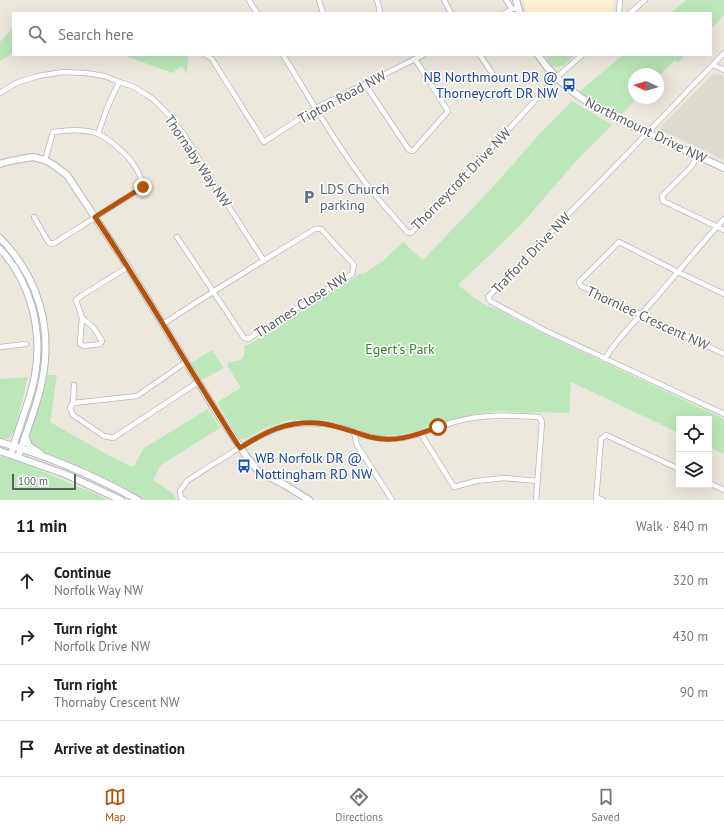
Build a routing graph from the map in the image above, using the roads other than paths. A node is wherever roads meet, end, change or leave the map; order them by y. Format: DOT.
graph roads {
  1 [pos="249,0"];
  2 [pos="319,0"];
  3 [pos="377,0"];
  4 [pos="444,0"];
  5 [pos="506,0"];
  6 [pos="516,0"];
  7 [pos="620,0"];
  8 [pos="645,0"];
  9 [pos="516,10"];
  10 [pos="256,12"];
  11 [pos="323,12"];
  12 [pos="379,12"];
  13 [pos="450,12"];
  14 [pos="619,12"];
  15 [pos="631,12"];
  16 [pos="724,53"];
  17 [pos="208,56"];
  18 [pos="284,56"];
  19 [pos="421,56"];
  20 [pos="481,56"];
  21 [pos="539,56"];
  22 [pos="581,56"];
  23 [pos="415,59"];
  24 [pos="713,65"];
  25 [pos="724,70"];
  26 [pos="492,73"];
  27 [pos="556,78"];
  28 [pos="119,82"];
  29 [pos="365,84"];
  30 [pos="0,93"];
  31 [pos="316,108"];
  32 [pos="647,133"];
  33 [pos="98,134"];
  34 [pos="697,156"];
  35 [pos="45,160"];
  36 [pos="0,164"];
  37 [pos="724,168"];
  38 [pos="34,217"];
  39 [pos="95,217"];
  40 [pos="724,219"];
  41 [pos="717,227"];
  42 [pos="724,230"];
  43 [pos="0,238"];
  44 [pos="177,238"];
  45 [pos="0,249"];
  46 [pos="264,261"];
  47 [pos="128,267"];
  48 [pos="678,272"];
  49 [pos="213,292"];
  50 [pos="724,294"];
  51 [pos="642,314"];
  52 [pos="82,318"];
  53 [pos="163,324"];
  54 [pos="26,344"];
  55 [pos="0,347"];
  56 [pos="724,354"];
  57 [pos="605,359"];
  58 [pos="186,362"];
  59 [pos="198,382"];
  60 [pos="74,385"];
  61 [pos="73,403"];
  62 [pos="724,414"];
  63 [pos="21,423"];
  64 [pos="354,432"];
  65 [pos="420,434"];
  66 [pos="25,436"];
  67 [pos="1,442"];
  68 [pos="14,446"];
  69 [pos="240,448"];
  70 [pos="21,449"];
  71 [pos="0,452"];
  72 [pos="11,455"];
  73 [pos="18,457"];
  74 [pos="61,464"];
  75 [pos="676,468"];
  76 [pos="537,481"];
  77 [pos="712,484"];
  78 [pos="724,490"];
  79 [pos="596,498"];
  80 [pos="121,500"];
  81 [pos="138,500"];
  82 [pos="185,500"];
  83 [pos="308,500"];
  84 [pos="392,500"];
  85 [pos="536,500"];
  86 [pos="603,500"];
  1 -- 10 [label="street"];
  2 -- 11 [label="street"];
  3 -- 12 [label="street"];
  4 -- 13 [label="street"];
  5 -- 9 [label="street"];
  6 -- 9 [label="main road"];
  7 -- 14 [label="street"];
  8 -- 15 [label="street"];
  16 -- 24 [label="street, Trafford Drive NW"];
  17 -- 31 [label="street, Tipton Road NW"];
  18 -- 31 [label="street, Thorneycroft Drive NW"];
  19 -- 23 [label="street, Tipton Road NW"];
  20 -- 26 [label="street"];
  21 -- 27 [label="main road, Northmount Drive NW"];
  22 -- 27 [label="street, Thorneycroft Drive NW"];
  23 -- 29 [label="street, Tipton Road NW"];
  23 -- 29 [label="street"];
  24 -- 25 [label="street"];
  24 -- 32 [label="street, Trafford Drive NW"];
  27 -- 31 [label="street, Thorneycroft Drive NW"];
  27 -- 32 [label="main road, Northmount Drive NW"];
  28 -- 30 [label="street, Thornaby Way NW"];
  28 -- 33 [label="street"];
  28 -- 46 [label="street, Thornaby Way NW"];
  29 -- 31 [label="street, Tipton Road NW"];
  32 -- 34 [label="main road, Northmount Drive NW"];
  32 -- 57 [label="street, Trafford Drive NW"];
  33 -- 35 [label="street"];
  33 -- 39 [label="street"];
  34 -- 37 [label="main road, Northmount Drive NW"];
  34 -- 41 [label="street"];
  35 -- 36 [label="main road"];
  35 -- 39 [label="main road"];
  38 -- 39 [label="street"];
  39 -- 47 [label="main road"];
  40 -- 41 [label="street"];
  41 -- 42 [label="street"];
  41 -- 48 [label="street"];
  43 -- 66 [label="main road"];
  44 -- 49 [label="street"];
  45 -- 63 [label="main road"];
  46 -- 49 [label="street, Thames Close NW"];
  46 -- 49 [label="street, Thames Close NW"];
  47 -- 52 [label="street"];
  47 -- 53 [label="main road"];
  48 -- 50 [label="street, Thornlee Crescent NW"];
  48 -- 51 [label="street"];
  48 -- 51 [label="street, Thornlee Crescent NW"];
  49 -- 53 [label="street, Thames Close NW"];
  51 -- 56 [label="street, Thornlee Crescent NW"];
  51 -- 57 [label="street"];
  52 -- 52 [label="street"];
  53 -- 58 [label="main road"];
  54 -- 55 [label="street"];
  57 -- 62 [label="street, Trafford Drive NW"];
  58 -- 59 [label="main road"];
  58 -- 61 [label="street"];
  59 -- 61 [label="street"];
  59 -- 69 [label="main road"];
  60 -- 61 [label="street"];
  63 -- 67 [label="main road"];
  63 -- 68 [label="main road"];
  64 -- 65 [label="street"];
  64 -- 69 [label="street"];
  64 -- 84 [label="street"];
  65 -- 76 [label="street"];
  65 -- 76 [label="street"];
  66 -- 70 [label="main road"];
  66 -- 74 [label="main road"];
  67 -- 68 [label="main road"];
  68 -- 70 [label="main road"];
  68 -- 72 [label="main road"];
  69 -- 82 [label="street"];
  69 -- 83 [label="main road"];
  70 -- 73 [label="main road"];
  70 -- 74 [label="main road"];
  71 -- 72 [label="main road"];
  72 -- 73 [label="main road"];
  73 -- 80 [label="main road"];
  74 -- 81 [label="main road"];
  75 -- 79 [label="street"];
  76 -- 85 [label="street"];
  77 -- 78 [label="street"];
  79 -- 86 [label="street"];
}
